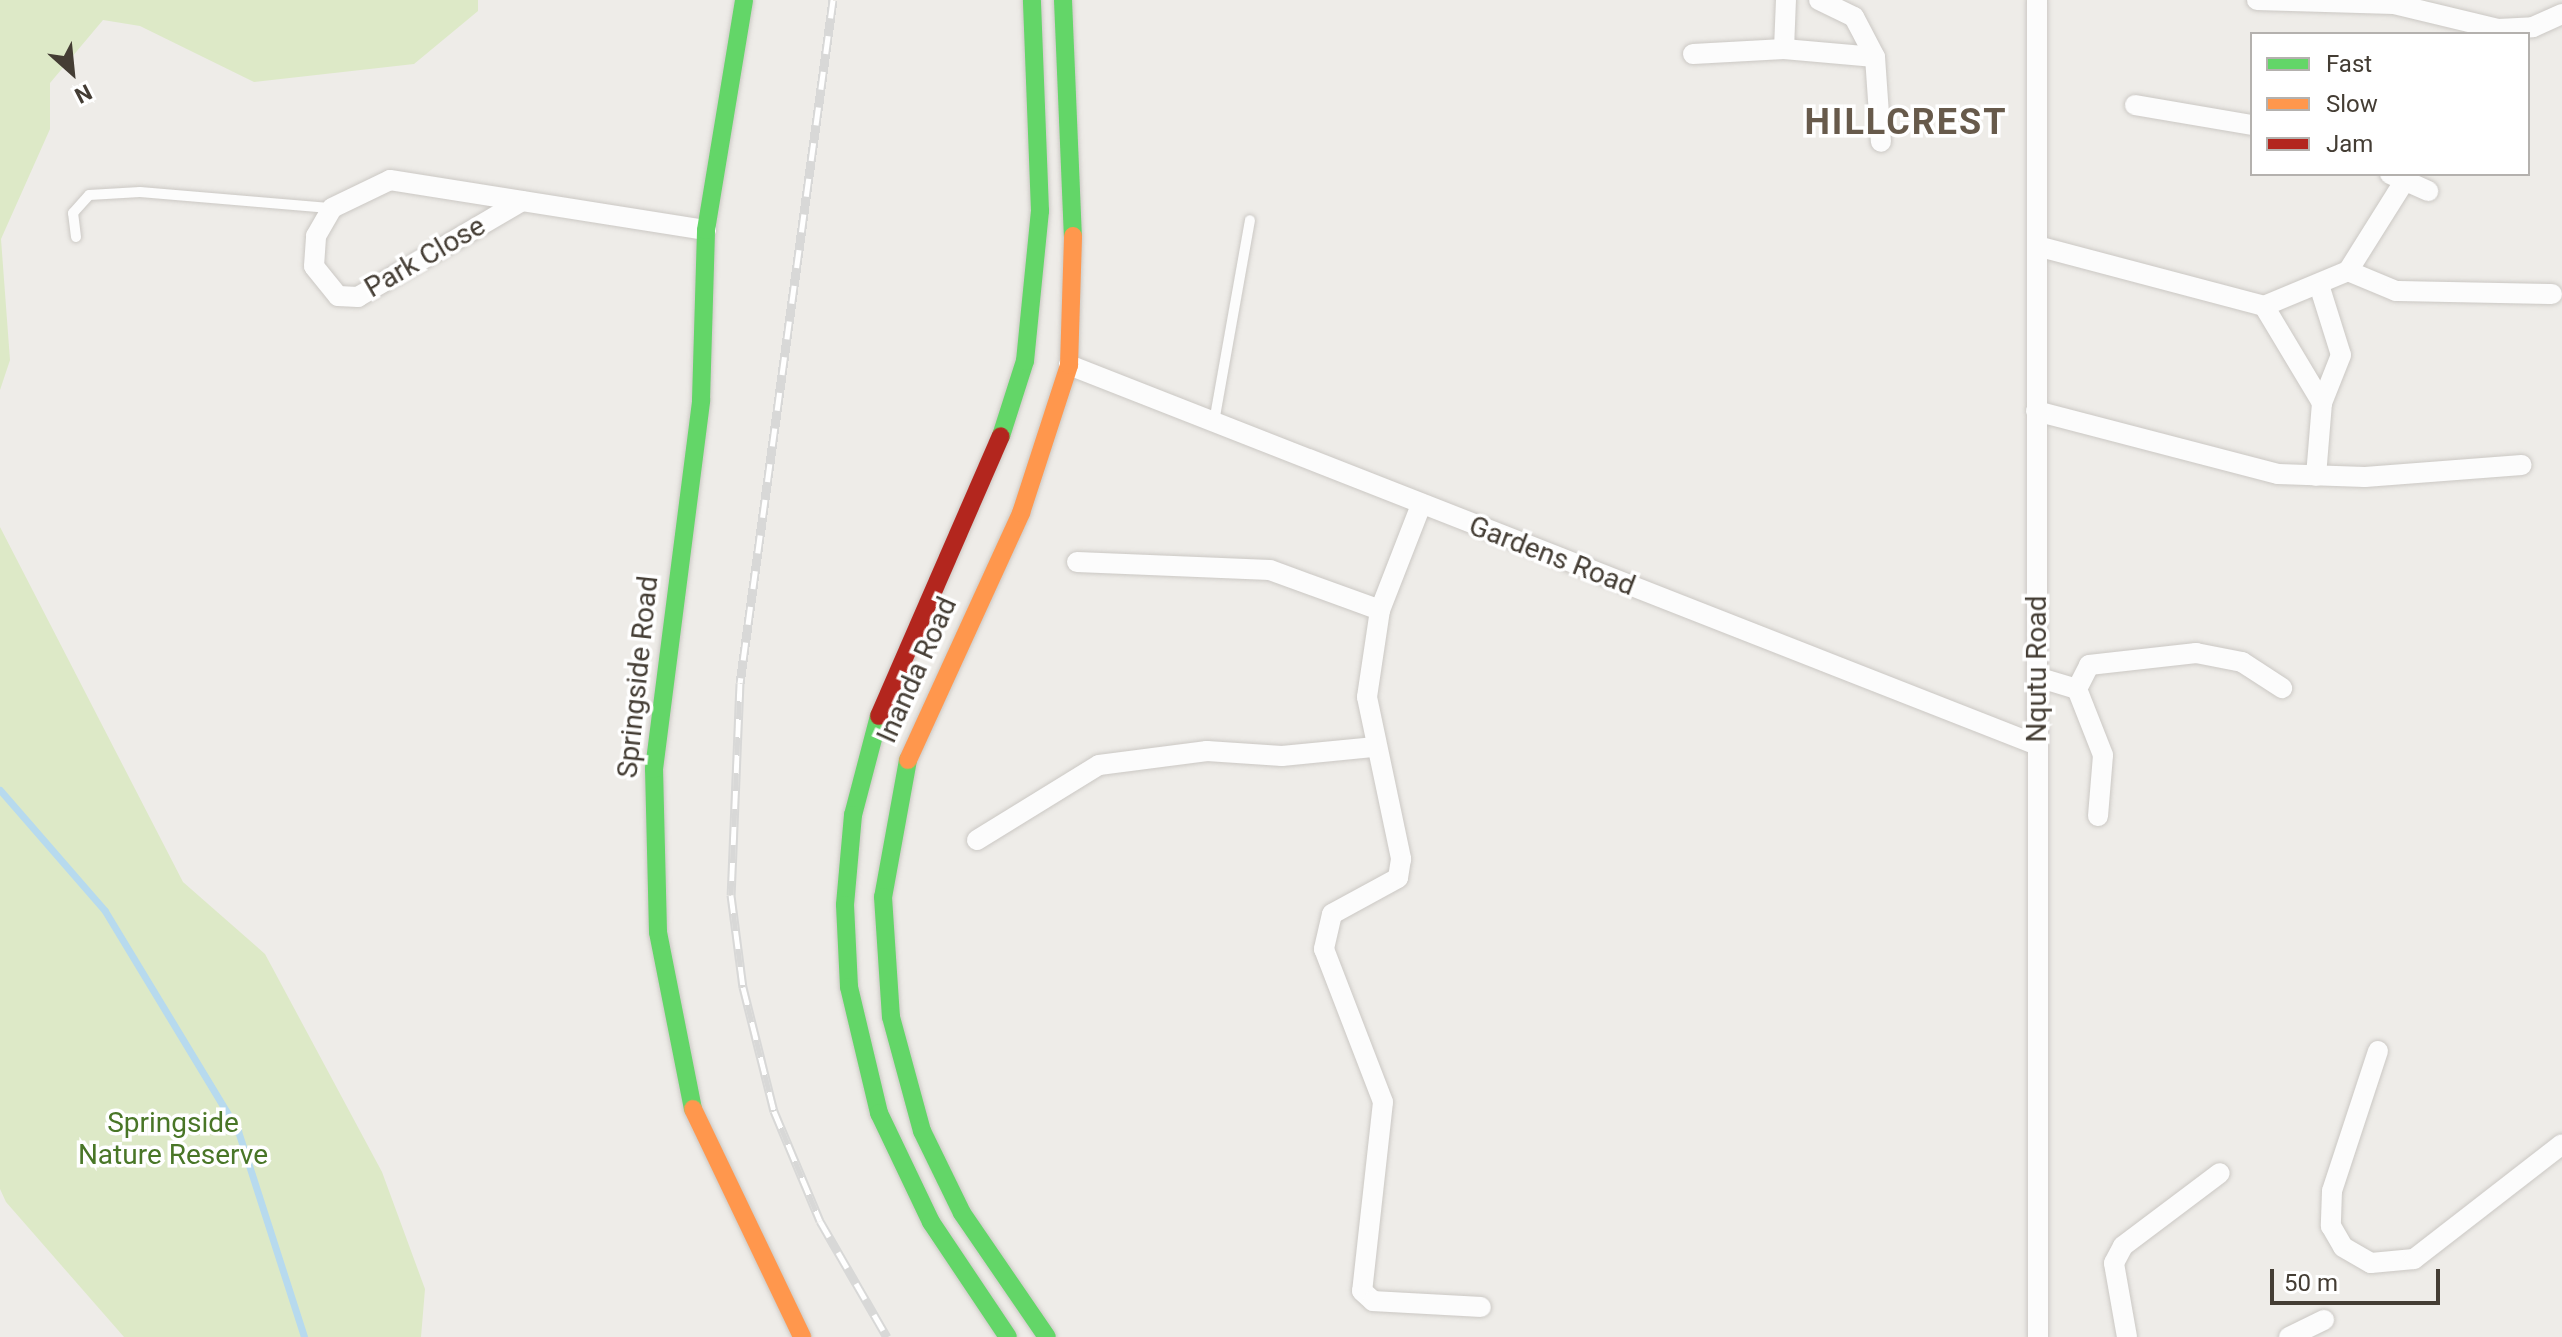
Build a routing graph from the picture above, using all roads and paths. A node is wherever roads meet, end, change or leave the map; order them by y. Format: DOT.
graph roads {
  1 [pos="744,0"];
  2 [pos="1032,0"];
  3 [pos="1063,0"];
  4 [pos="1786,0"];
  5 [pos="1819,0"];
  6 [pos="2037,0"];
  7 [pos="2257,0"];
  8 [pos="2562,14"];
  9 [pos="1784,49"];
  10 [pos="1693,54"];
  11 [pos="1875,57"];
  12 [pos="2135,105"];
  13 [pos="2250,125"];
  14 [pos="1881,142"];
  15 [pos="2396,179"];
  16 [pos="2428,191"];
  17 [pos="522,201"];
  18 [pos="332,208"];
  19 [pos="1250,220"];
  20 [pos="706,230"];
  21 [pos="76,237"];
  22 [pos="2037,246"];
  23 [pos="2348,271"];
  24 [pos="2320,288"];
  25 [pos="2552,294"];
  26 [pos="2264,306"];
  27 [pos="1069,365"];
  28 [pos="2322,403"];
  29 [pos="2036,411"];
  30 [pos="1214,422"];
  31 [pos="2522,465"];
  32 [pos="2316,476"];
  33 [pos="1421,505"];
  34 [pos="1077,562"];
  35 [pos="1380,610"];
  36 [pos="2037,677"];
  37 [pos="2070,687"];
  38 [pos="2282,688"];
  39 [pos="2037,745"];
  40 [pos="1373,747"];
  41 [pos="2098,816"];
  42 [pos="977,840"];
  43 [pos="2378,1051"];
  44 [pos="2562,1144"];
  45 [pos="2220,1173"];
  46 [pos="1481,1307"];
  47 [pos="2324,1320"];
  48 [pos="802,1337"];
  49 [pos="1008,1337"];
  50 [pos="1047,1337"];
  51 [pos="2038,1337"];
  52 [pos="2127,1337"];
  53 [pos="2289,1337"];
  1 -- 20 [label="main road, Springside Road"];
  2 -- 49 [label="main road, Inanda Road"];
  3 -- 27 [label="main road, Inanda Road"];
  4 -- 9 [label="street"];
  5 -- 11 [label="street"];
  6 -- 22 [label="street, Nqutu Road"];
  7 -- 8 [label="street"];
  9 -- 10 [label="street"];
  9 -- 11 [label="street"];
  11 -- 14 [label="street"];
  12 -- 13 [label="street"];
  15 -- 16 [label="street"];
  15 -- 23 [label="street"];
  17 -- 18 [label="street, Park Close"];
  17 -- 18 [label="street, Park Close"];
  17 -- 20 [label="street, Park Close"];
  18 -- 21 [label="lane"];
  19 -- 30 [label="lane"];
  20 -- 48 [label="main road, Springside Road"];
  22 -- 26 [label="street"];
  22 -- 29 [label="street, Nqutu Road"];
  23 -- 24 [label="street"];
  23 -- 25 [label="street"];
  24 -- 26 [label="street"];
  24 -- 28 [label="street"];
  26 -- 28 [label="street"];
  27 -- 30 [label="street, Gardens Road"];
  27 -- 50 [label="main road, Inanda Road"];
  28 -- 32 [label="street"];
  29 -- 32 [label="street"];
  29 -- 36 [label="street, Nqutu Road"];
  30 -- 33 [label="street, Gardens Road"];
  31 -- 32 [label="street"];
  33 -- 35 [label="street"];
  33 -- 39 [label="street, Gardens Road"];
  34 -- 35 [label="street"];
  35 -- 40 [label="street"];
  36 -- 37 [label="street"];
  36 -- 39 [label="street, Nqutu Road"];
  37 -- 38 [label="street"];
  37 -- 41 [label="street"];
  39 -- 51 [label="street, Nqutu Road"];
  40 -- 42 [label="street"];
  40 -- 46 [label="street"];
  43 -- 44 [label="street"];
  45 -- 52 [label="street"];
  47 -- 53 [label="street"];
}
